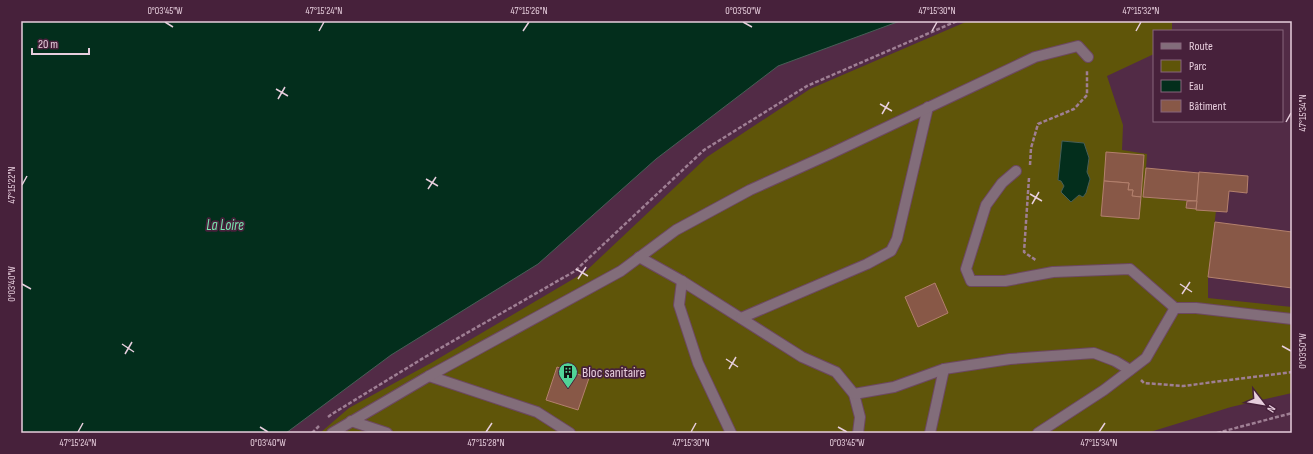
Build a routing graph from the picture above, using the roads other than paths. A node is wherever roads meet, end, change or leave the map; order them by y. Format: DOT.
graph roads {
  1 [pos="1088,57"];
  2 [pos="928,107"];
  3 [pos="1016,171"];
  4 [pos="638,258"];
  5 [pos="682,281"];
  6 [pos="1175,308"];
  7 [pos="740,318"];
  8 [pos="1292,319"];
  9 [pos="944,369"];
  10 [pos="1130,370"];
  11 [pos="429,376"];
  12 [pos="854,394"];
  13 [pos="351,421"];
  14 [pos="332,433"];
  15 [pos="387,433"];
  16 [pos="570,433"];
  17 [pos="731,433"];
  18 [pos="858,433"];
  19 [pos="930,433"];
  20 [pos="1038,433"];
  1 -- 2 [label="lane"];
  2 -- 4 [label="lane"];
  2 -- 7 [label="lane"];
  3 -- 6 [label="lane"];
  4 -- 5 [label="lane"];
  4 -- 11 [label="lane"];
  5 -- 7 [label="lane"];
  5 -- 17 [label="lane"];
  6 -- 8 [label="lane"];
  6 -- 10 [label="lane"];
  7 -- 12 [label="lane"];
  9 -- 10 [label="lane"];
  9 -- 12 [label="lane"];
  9 -- 19 [label="lane"];
  10 -- 20 [label="lane"];
  11 -- 13 [label="lane"];
  11 -- 16 [label="lane"];
  12 -- 18 [label="lane"];
  13 -- 14 [label="lane"];
  13 -- 15 [label="lane"];
}
